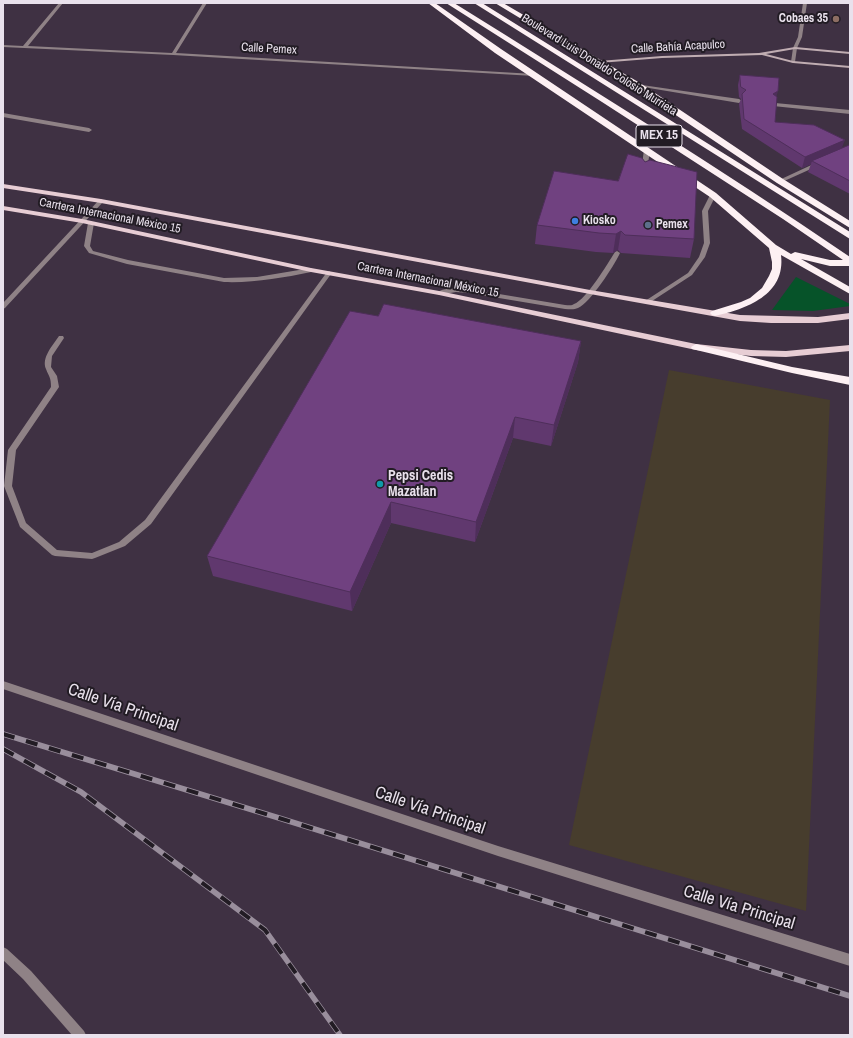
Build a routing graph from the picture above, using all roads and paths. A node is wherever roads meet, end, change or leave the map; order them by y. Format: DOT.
graph roads {
  1 [pos="62,3"];
  2 [pos="205,3"];
  3 [pos="431,3"];
  4 [pos="449,3"];
  5 [pos="477,3"];
  6 [pos="498,3"];
  7 [pos="805,3"];
  8 [pos="3,46"];
  9 [pos="24,47"];
  10 [pos="795,48"];
  11 [pos="850,53"];
  12 [pos="173,54"];
  13 [pos="759,54"];
  14 [pos="599,62"];
  15 [pos="793,62"];
  16 [pos="850,67"];
  17 [pos="534,75"];
  18 [pos="637,85"];
  19 [pos="739,102"];
  20 [pos="775,105"];
  21 [pos="850,112"];
  22 [pos="3,115"];
  23 [pos="89,130"];
  24 [pos="647,150"];
  25 [pos="829,159"];
  26 [pos="643,177"];
  27 [pos="780,181"];
  28 [pos="3,186"];
  29 [pos="713,195"];
  30 [pos="101,201"];
  31 [pos="3,208"];
  32 [pos="82,221"];
  33 [pos="91,223"];
  34 [pos="850,224"];
  35 [pos="850,236"];
  36 [pos="773,247"];
  37 [pos="617,253"];
  38 [pos="850,262"];
  39 [pos="311,270"];
  40 [pos="329,273"];
  41 [pos="850,291"];
  42 [pos="590,292"];
  43 [pos="439,293"];
  44 [pos="647,302"];
  45 [pos="3,306"];
  46 [pos="715,313"];
  47 [pos="850,316"];
  48 [pos="61,338"];
  49 [pos="696,347"];
  50 [pos="850,348"];
  51 [pos="850,381"];
  52 [pos="3,685"];
  53 [pos="3,953"];
  54 [pos="850,960"];
  55 [pos="80,1035"];
  1 -- 9 [label="street"];
  2 -- 12 [label="street"];
  3 -- 17 [label="highway, MEX 15"];
  4 -- 38 [label="highway, Boulevard Luis Donaldo Colosio Murrieta / MEX 15"];
  5 -- 35 [label="highway, Boulevard Luis Donaldo Colosio Murrieta / MEX 15"];
  6 -- 14 [label="highway"];
  7 -- 10 [label="street"];
  8 -- 9 [label="street, Calle Pemex"];
  9 -- 12 [label="street, Calle Pemex"];
  10 -- 11 [label="street, Calle Bahía Acapulco"];
  10 -- 13 [label="street, Calle Bahía Acapulco"];
  10 -- 15 [label="street"];
  12 -- 17 [label="street, Calle Pemex"];
  13 -- 14 [label="street, Calle Bahía Acapulco"];
  13 -- 15 [label="street, Calle Bahía Acapulco"];
  14 -- 18 [label="highway"];
  15 -- 16 [label="street, Calle Bahía Acapulco"];
  17 -- 24 [label="highway, MEX 15"];
  18 -- 19 [label="street"];
  18 -- 27 [label="highway"];
  20 -- 21 [label="street"];
  22 -- 23 [label="street"];
  24 -- 26 [label="street"];
  24 -- 29 [label="highway, MEX 15"];
  25 -- 27 [label="street"];
  27 -- 34 [label="highway"];
  28 -- 30 [label="main road, Carrtera Internacional México 15"];
  29 -- 36 [label="highway, MEX 15"];
  29 -- 44 [label="street"];
  30 -- 32 [label="street"];
  30 -- 42 [label="main road, Carrtera Internacional México 15"];
  31 -- 32 [label="main road, Carrtera Internacional México 15"];
  32 -- 33 [label="main road, Carrtera Internacional México 15"];
  32 -- 45 [label="street"];
  33 -- 39 [label="main road, Carrtera Internacional México 15"];
  33 -- 39 [label="street"];
  36 -- 38 [label="highway"];
  36 -- 41 [label="highway, MEX 15"];
  36 -- 46 [label="highway"];
  37 -- 42 [label="street"];
  39 -- 40 [label="main road, Carrtera Internacional México 15"];
  40 -- 43 [label="main road, Carrtera Internacional México 15"];
  40 -- 48 [label="street"];
  42 -- 43 [label="street"];
  42 -- 44 [label="main road, Carrtera Internacional México 15"];
  43 -- 49 [label="main road, Carrtera Internacional México 15"];
  44 -- 46 [label="main road, Carrtera Internacional México 15"];
  46 -- 47 [label="main road, Carrtera Internacional México 15"];
  49 -- 50 [label="main road, Carrtera Internacional México 15"];
  49 -- 51 [label="highway"];
  52 -- 54 [label="street, Calle Vía Principal"];
  53 -- 55 [label="street"];
}
